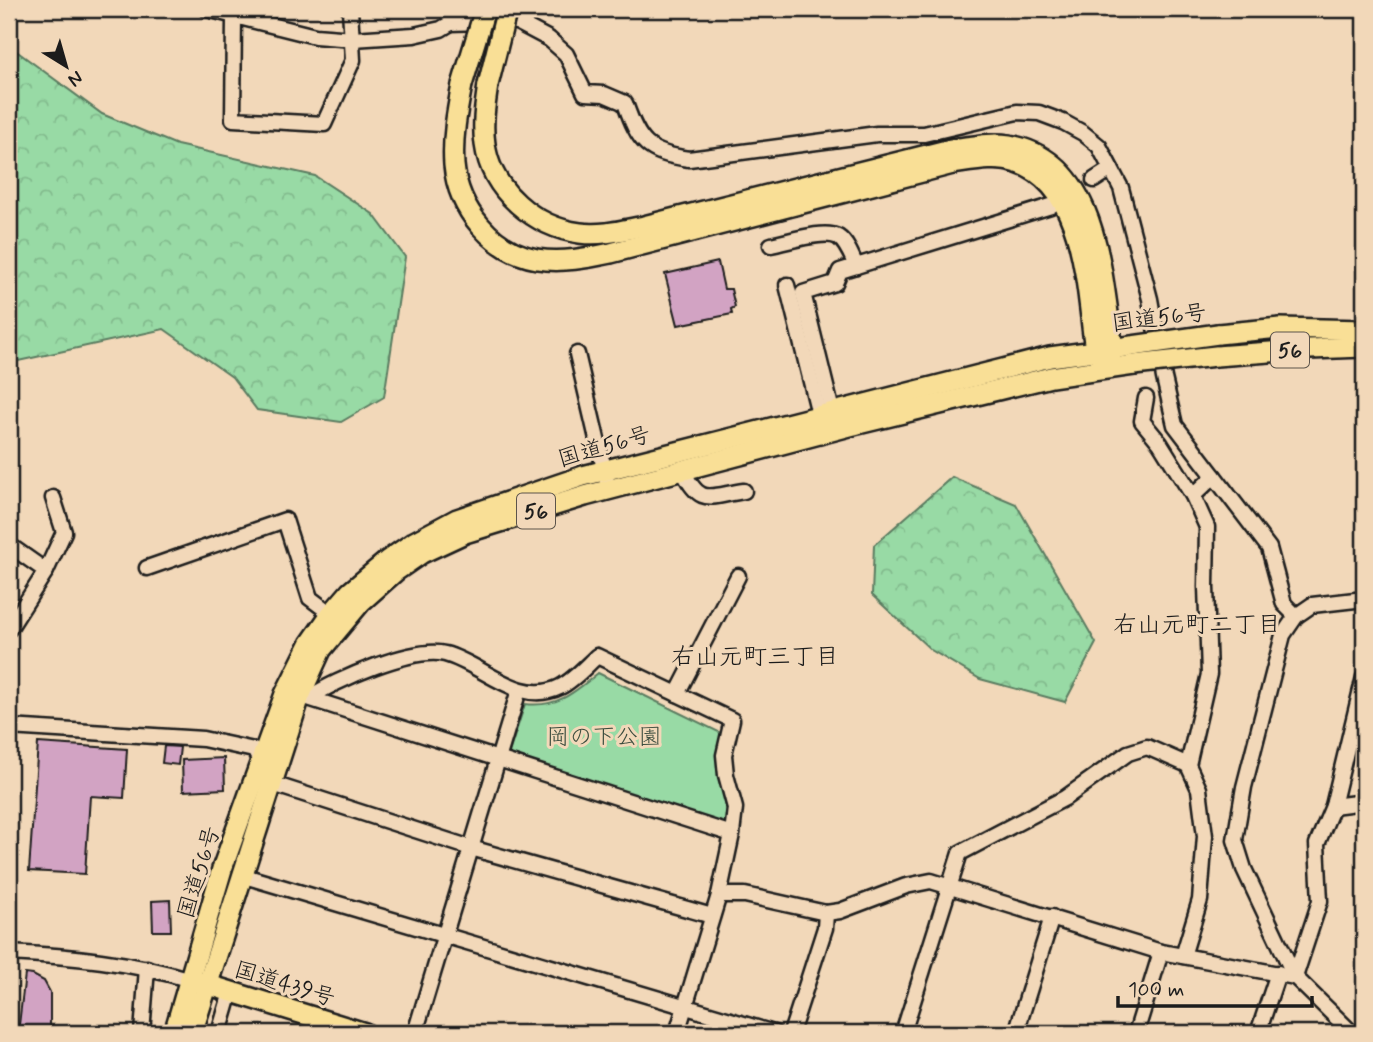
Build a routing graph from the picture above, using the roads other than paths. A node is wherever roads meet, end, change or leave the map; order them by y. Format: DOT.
graph roads {
  1 [pos="207,9"];
  2 [pos="350,9"];
  3 [pos="474,9"];
  4 [pos="485,9"];
  5 [pos="508,9"];
  6 [pos="234,17"];
  7 [pos="450,23"];
  8 [pos="353,39"];
  9 [pos="1111,169"];
  10 [pos="1094,180"];
  11 [pos="1051,206"];
  12 [pos="771,245"];
  13 [pos="856,266"];
  14 [pos="787,285"];
  15 [pos="1364,330"];
  16 [pos="1364,347"];
  17 [pos="1119,352"];
  18 [pos="577,354"];
  19 [pos="1107,369"];
  20 [pos="1146,398"];
  21 [pos="825,412"];
  22 [pos="830,431"];
  23 [pos="604,470"];
  24 [pos="683,471"];
  25 [pos="1214,476"];
  26 [pos="610,490"];
  27 [pos="744,491"];
  28 [pos="1193,496"];
  29 [pos="52,498"];
  30 [pos="9,545"];
  31 [pos="147,568"];
  32 [pos="46,571"];
  33 [pos="738,576"];
  34 [pos="1364,598"];
  35 [pos="1296,616"];
  36 [pos="337,619"];
  37 [pos="9,629"];
  38 [pos="1364,677"];
  39 [pos="519,690"];
  40 [pos="677,694"];
  41 [pos="1362,694"];
  42 [pos="305,697"];
  43 [pos="9,727"];
  44 [pos="498,759"];
  45 [pos="262,762"];
  46 [pos="1188,765"];
  47 [pos="273,783"];
  48 [pos="1364,802"];
  49 [pos="1333,806"];
  50 [pos="732,834"];
  51 [pos="471,848"];
  52 [pos="241,875"];
  53 [pos="949,885"];
  54 [pos="719,895"];
  55 [pos="826,913"];
  56 [pos="712,916"];
  57 [pos="1052,917"];
  58 [pos="444,935"];
  59 [pos="1161,951"];
  60 [pos="9,953"];
  61 [pos="1183,956"];
  62 [pos="147,968"];
  63 [pos="1278,973"];
  64 [pos="1295,976"];
  65 [pos="199,982"];
  66 [pos="231,992"];
  67 [pos="684,1007"];
  68 [pos="142,1033"];
  69 [pos="174,1033"];
  70 [pos="192,1033"];
  71 [pos="219,1033"];
  72 [pos="365,1033"];
  73 [pos="415,1033"];
  74 [pos="677,1033"];
  75 [pos="774,1033"];
  76 [pos="791,1033"];
  77 [pos="903,1033"];
  78 [pos="1016,1033"];
  79 [pos="1136,1033"];
  80 [pos="1258,1033"];
  81 [pos="1352,1033"];
  1 -- 6 [label="street"];
  2 -- 8 [label="street"];
  3 -- 7 [label="street"];
  4 -- 17 [label="highway, bridge"];
  5 -- 17 [label="highway, bridge"];
  6 -- 8 [label="street"];
  6 -- 8 [label="street"];
  7 -- 8 [label="street"];
  7 -- 9 [label="street"];
  9 -- 10 [label="street"];
  9 -- 25 [label="street"];
  11 -- 13 [label="street"];
  12 -- 13 [label="street"];
  13 -- 21 [label="street"];
  14 -- 21 [label="street"];
  15 -- 17 [label="highway, 国道56号 / 56, bridge"];
  16 -- 17 [label="highway, 国道56号 / 56, bridge"];
  17 -- 19 [label="highway, 国道56号 / 56"];
  17 -- 19 [label="highway"];
  17 -- 21 [label="highway, 国道56号 / 56"];
  18 -- 23 [label="street"];
  19 -- 22 [label="highway, 国道56号 / 56"];
  20 -- 28 [label="street"];
  21 -- 22 [label="street"];
  21 -- 23 [label="highway, 国道56号 / 56"];
  22 -- 24 [label="highway, 国道56号 / 56"];
  23 -- 26 [label="street"];
  23 -- 36 [label="highway, 国道56号 / 56"];
  24 -- 26 [label="highway, 国道56号 / 56"];
  24 -- 27 [label="street"];
  25 -- 28 [label="street"];
  25 -- 35 [label="street"];
  26 -- 36 [label="highway, 国道56号 / 56"];
  28 -- 46 [label="street"];
  29 -- 32 [label="street"];
  30 -- 32 [label="street"];
  31 -- 36 [label="street"];
  32 -- 37 [label="street"];
  33 -- 40 [label="street"];
  34 -- 35 [label="street"];
  35 -- 64 [label="street"];
  36 -- 42 [label="highway, 国道56号 / 56"];
  36 -- 45 [label="highway, 国道56号 / 56"];
  38 -- 41 [label="street"];
  39 -- 40 [label="street"];
  39 -- 42 [label="street"];
  39 -- 44 [label="street"];
  40 -- 50 [label="street"];
  41 -- 49 [label="street"];
  42 -- 44 [label="street"];
  42 -- 47 [label="highway, 国道56号 / 56"];
  43 -- 45 [label="street"];
  44 -- 50 [label="street"];
  44 -- 51 [label="street"];
  45 -- 47 [label="street"];
  45 -- 65 [label="highway, 国道56号 / 56"];
  46 -- 53 [label="street"];
  46 -- 61 [label="street"];
  47 -- 51 [label="street"];
  47 -- 52 [label="highway, 国道56号 / 56"];
  48 -- 49 [label="street"];
  49 -- 64 [label="street"];
  50 -- 54 [label="street"];
  51 -- 56 [label="street"];
  51 -- 58 [label="street"];
  52 -- 58 [label="street"];
  52 -- 65 [label="highway, 国道56号 / 56"];
  53 -- 55 [label="street"];
  53 -- 57 [label="street"];
  53 -- 77 [label="street"];
  54 -- 55 [label="street"];
  54 -- 56 [label="street"];
  55 -- 76 [label="street"];
  56 -- 67 [label="street"];
  57 -- 59 [label="street"];
  57 -- 78 [label="street"];
  58 -- 67 [label="street"];
  58 -- 73 [label="street"];
  59 -- 61 [label="street"];
  59 -- 79 [label="street"];
  60 -- 62 [label="street"];
  61 -- 63 [label="street"];
  62 -- 65 [label="street"];
  62 -- 68 [label="street"];
  63 -- 64 [label="street"];
  63 -- 80 [label="street"];
  64 -- 81 [label="street"];
  65 -- 66 [label="highway, 国道439号"];
  65 -- 69 [label="highway, 国道56号 / 56"];
  65 -- 70 [label="highway, 国道56号 / 56"];
  66 -- 71 [label="street"];
  66 -- 72 [label="highway, 国道439号"];
  67 -- 74 [label="street"];
  67 -- 75 [label="street"];
}
